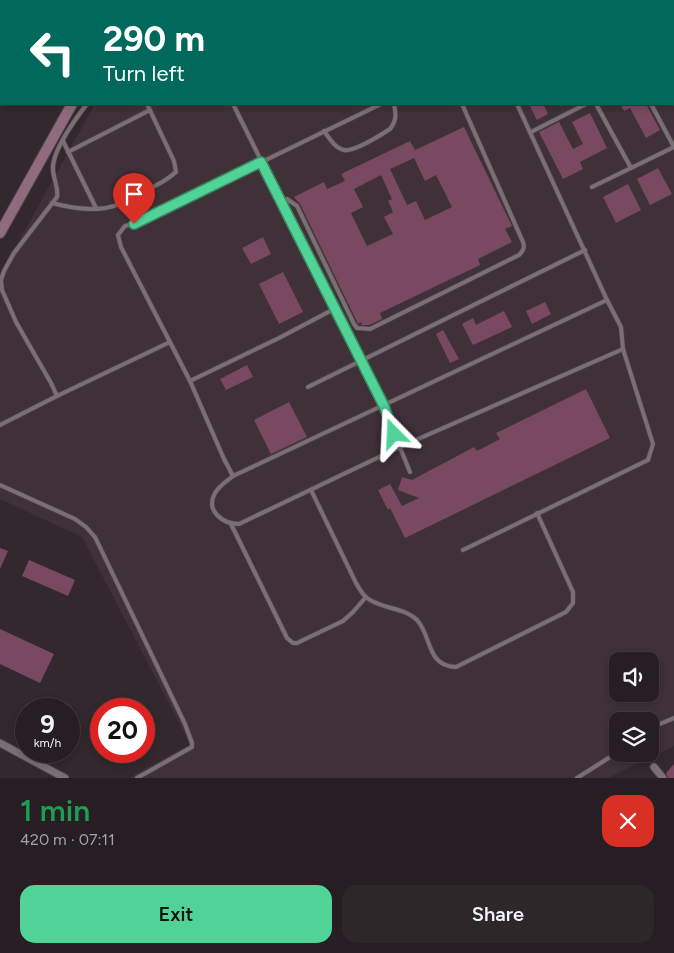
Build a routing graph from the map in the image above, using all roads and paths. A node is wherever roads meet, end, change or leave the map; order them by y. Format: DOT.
graph roads {
  1 [pos="71,105"];
  2 [pos="87,105"];
  3 [pos="148,105"];
  4 [pos="233,105"];
  5 [pos="379,105"];
  6 [pos="394,105"];
  7 [pos="462,105"];
  8 [pos="518,105"];
  9 [pos="584,105"];
  10 [pos="597,105"];
  11 [pos="652,105"];
  12 [pos="150,110"];
  13 [pos="324,131"];
  14 [pos="531,132"];
  15 [pos="63,141"];
  16 [pos="68,152"];
  17 [pos="261,162"];
  18 [pos="631,168"];
  19 [pos="592,187"];
  20 [pos="280,200"];
  21 [pos="52,203"];
  22 [pos="96,208"];
  23 [pos="0,233"];
  24 [pos="585,250"];
  25 [pos="607,300"];
  26 [pos="334,309"];
  27 [pos="170,342"];
  28 [pos="623,349"];
  29 [pos="360,362"];
  30 [pos="190,381"];
  31 [pos="308,387"];
  32 [pos="57,396"];
  33 [pos="384,406"];
  34 [pos="0,425"];
  35 [pos="400,448"];
  36 [pos="410,472"];
  37 [pos="233,476"];
  38 [pos="0,485"];
  39 [pos="311,490"];
  40 [pos="537,513"];
  41 [pos="231,524"];
  42 [pos="462,550"];
  43 [pos="366,597"];
  44 [pos="674,718"];
  45 [pos="659,724"];
  46 [pos="0,743"];
  47 [pos="609,758"];
  48 [pos="654,767"];
  49 [pos="64,778"];
  50 [pos="137,778"];
  51 [pos="578,778"];
  52 [pos="663,778"];
  1 -- 23 [label="street"];
  2 -- 15 [label="lane"];
  3 -- 12 [label="lane"];
  4 -- 17 [label="lane"];
  5 -- 13 [label="lane"];
  6 -- 13 [label="lane"];
  7 -- 20 [label="lane"];
  8 -- 14 [label="lane"];
  9 -- 14 [label="lane"];
  10 -- 18 [label="lane"];
  11 -- 18 [label="lane"];
  12 -- 16 [label="lane"];
  12 -- 22 [label="lane"];
  13 -- 17 [label="lane"];
  14 -- 24 [label="lane"];
  15 -- 16 [label="lane"];
  15 -- 21 [label="lane"];
  16 -- 22 [label="lane"];
  17 -- 20 [label="lane"];
  17 -- 27 [label="lane"];
  18 -- 19 [label="lane"];
  20 -- 26 [label="lane"];
  21 -- 22 [label="lane"];
  21 -- 32 [label="lane"];
  24 -- 25 [label="lane"];
  24 -- 29 [label="lane"];
  25 -- 28 [label="lane"];
  25 -- 33 [label="lane"];
  26 -- 29 [label="lane"];
  26 -- 30 [label="lane"];
  27 -- 30 [label="lane"];
  27 -- 32 [label="lane"];
  28 -- 35 [label="lane"];
  28 -- 40 [label="lane"];
  29 -- 31 [label="lane"];
  29 -- 33 [label="lane"];
  30 -- 37 [label="lane"];
  32 -- 34 [label="lane"];
  33 -- 35 [label="lane"];
  33 -- 37 [label="lane"];
  35 -- 36 [label="lane"];
  35 -- 39 [label="lane"];
  37 -- 41 [label="lane"];
  38 -- 50 [label="lane"];
  39 -- 41 [label="lane"];
  39 -- 43 [label="lane"];
  40 -- 42 [label="lane"];
  40 -- 43 [label="lane"];
  41 -- 43 [label="lane"];
  44 -- 45 [label="lane"];
  46 -- 49 [label="street"];
  47 -- 51 [label="lane"];
  48 -- 52 [label="street"];
}
